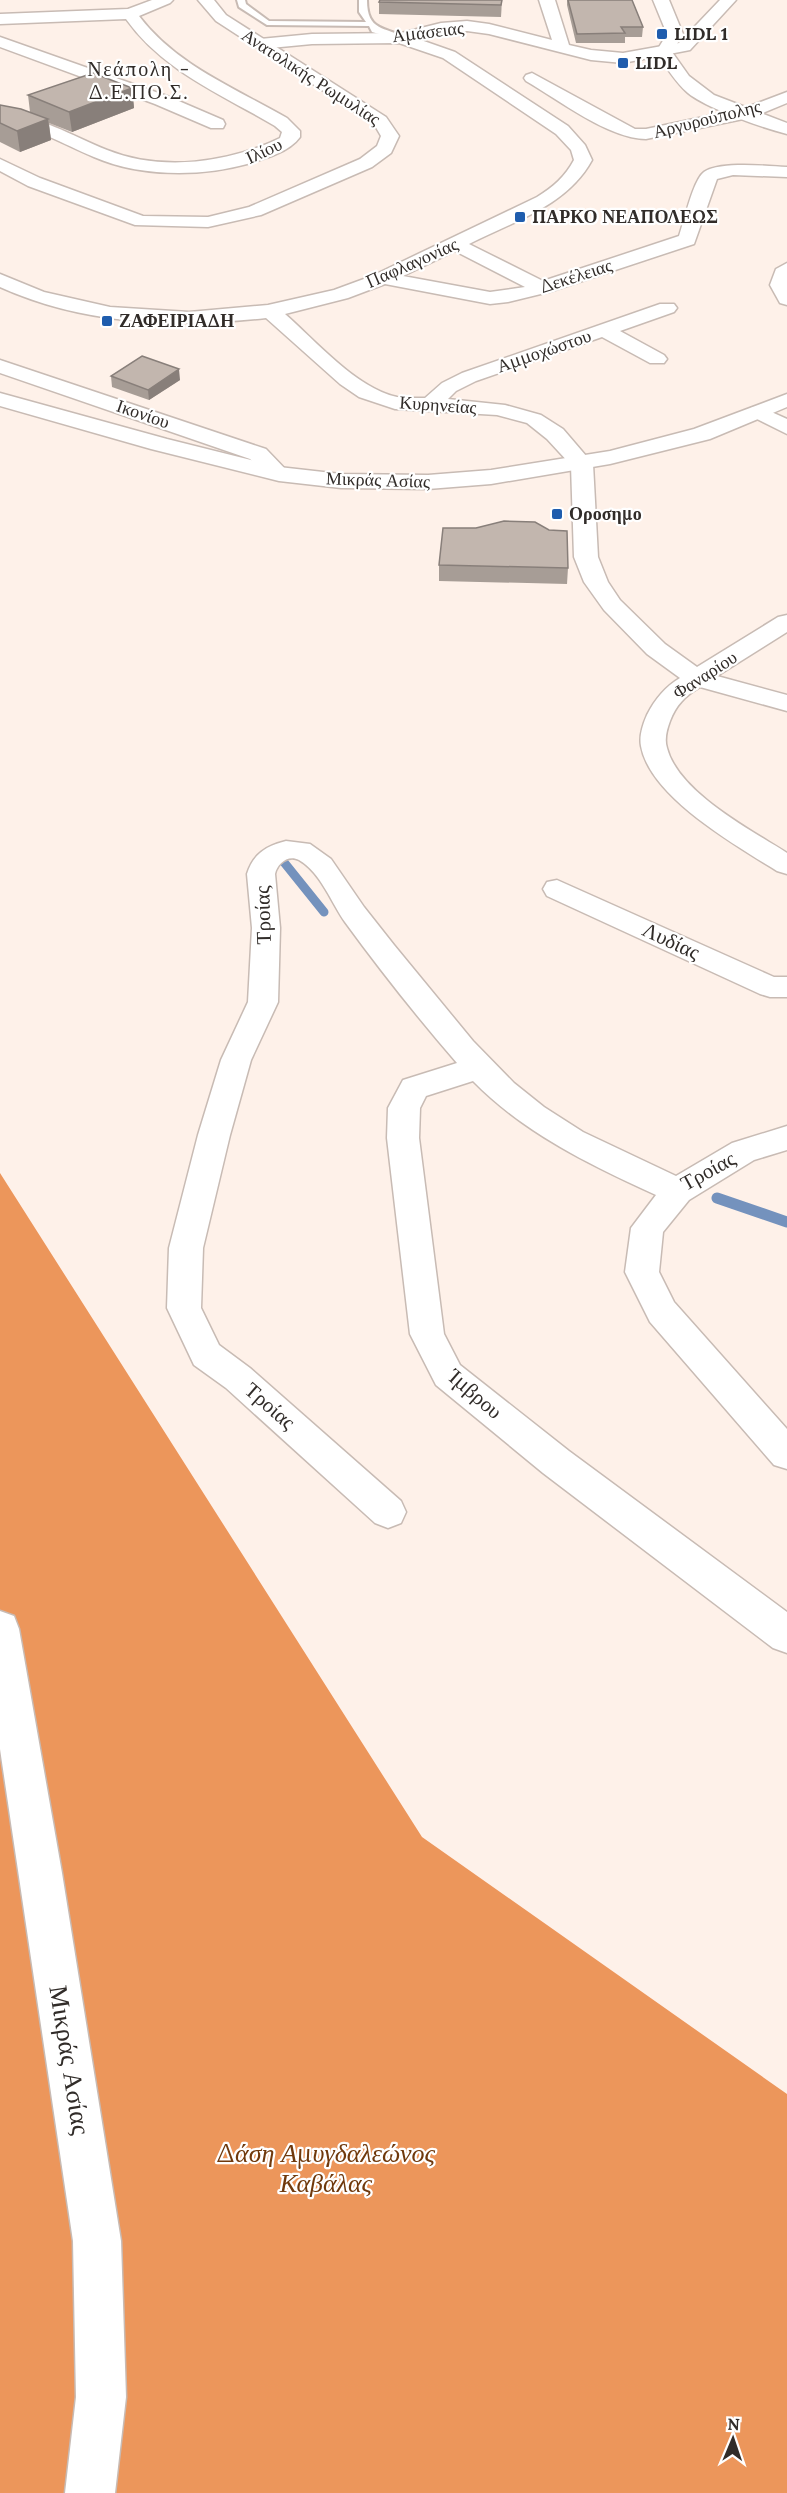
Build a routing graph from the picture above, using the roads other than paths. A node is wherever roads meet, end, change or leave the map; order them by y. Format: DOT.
graph roads {
  1 [pos="64,0"];
  2 [pos="165,0"];
  3 [pos="206,0"];
  4 [pos="241,0"];
  5 [pos="363,0"];
  6 [pos="547,0"];
  7 [pos="661,0"];
  8 [pos="728,0"];
  9 [pos="130,14"];
  10 [pos="66,18"];
  11 [pos="1,19"];
  12 [pos="371,24"];
  13 [pos="401,38"];
  14 [pos="0,42"];
  15 [pos="260,44"];
  16 [pos="563,49"];
  17 [pos="664,52"];
  18 [pos="532,78"];
  19 [pos="787,97"];
  20 [pos="747,113"];
  21 [pos="0,117"];
  22 [pos="217,124"];
  23 [pos="787,129"];
  24 [pos="0,164"];
  25 [pos="787,172"];
  26 [pos="455,244"];
  27 [pos="787,269"];
  28 [pos="382,278"];
  29 [pos="0,280"];
  30 [pos="542,288"];
  31 [pos="787,299"];
  32 [pos="667,309"];
  33 [pos="270,311"];
  34 [pos="604,330"];
  35 [pos="657,359"];
  36 [pos="0,366"];
  37 [pos="0,399"];
  38 [pos="787,400"];
  39 [pos="428,406"];
  40 [pos="758,412"];
  41 [pos="787,428"];
  42 [pos="582,464"];
  43 [pos="279,474"];
  44 [pos="787,622"];
  45 [pos="698,679"];
  46 [pos="787,703"];
  47 [pos="787,865"];
  48 [pos="557,889"];
  49 [pos="787,987"];
  50 [pos="477,1068"];
  51 [pos="787,1138"];
  52 [pos="678,1191"];
  53 [pos="787,1454"];
  54 [pos="388,1512"];
  55 [pos="0,1629"];
  56 [pos="787,1635"];
  57 [pos="90,2493"];
  1 -- 10 [label="street"];
  2 -- 9 [label="street"];
  3 -- 15 [label="street, Ανατολικής Ρωμυλίας"];
  4 -- 12 [label="lane"];
  5 -- 12 [label="lane"];
  6 -- 16 [label="street"];
  7 -- 17 [label="street"];
  8 -- 17 [label="street, Αμάσειας"];
  9 -- 10 [label="street"];
  9 -- 21 [label="street, Ιλίου"];
  10 -- 11 [label="street"];
  11 -- 14 [label="street"];
  12 -- 13 [label="lane"];
  13 -- 15 [label="street, Αμάσειας"];
  13 -- 16 [label="street, Αμάσειας"];
  13 -- 26 [label="street, Παφλαγονίας"];
  14 -- 22 [label="street"];
  15 -- 24 [label="street, Ανατολικής Ρωμυλίας"];
  16 -- 17 [label="street, Αμάσειας"];
  17 -- 20 [label="street"];
  18 -- 20 [label="street, Αργυρούπολης"];
  19 -- 20 [label="street, Αργυρούπολης"];
  20 -- 23 [label="street"];
  25 -- 30 [label="street, Δεκέλειας"];
  26 -- 28 [label="street, Παφλαγονίας"];
  26 -- 30 [label="street"];
  27 -- 31 [label="street"];
  28 -- 30 [label="street, Δεκέλειας"];
  28 -- 33 [label="street, Παφλαγονίας"];
  29 -- 33 [label="street, Παφλαγονίας"];
  32 -- 34 [label="street, Αμμοχώστου"];
  33 -- 39 [label="street, Κυρηνείας"];
  34 -- 35 [label="street"];
  34 -- 39 [label="street, Αμμοχώστου"];
  36 -- 43 [label="street, Ικονίου"];
  37 -- 43 [label="street, Μικράς Ασίας"];
  38 -- 40 [label="street, Μικράς Ασίας"];
  39 -- 42 [label="street, Κυρηνείας"];
  40 -- 41 [label="street"];
  40 -- 42 [label="street, Μικράς Ασίας"];
  42 -- 43 [label="street, Μικράς Ασίας"];
  42 -- 45 [label="street"];
  44 -- 45 [label="street, Φαναρίου"];
  45 -- 46 [label="street"];
  45 -- 47 [label="street, Φαναρίου"];
  48 -- 49 [label="street, Λυδίας"];
  50 -- 52 [label="street, Τροίας"];
  50 -- 54 [label="street, Τροίας"];
  50 -- 56 [label="street, Ίμβρου"];
  51 -- 52 [label="street, Τροίας"];
  52 -- 53 [label="street"];
  55 -- 57 [label="street, Μικράς Ασίας"];
}
